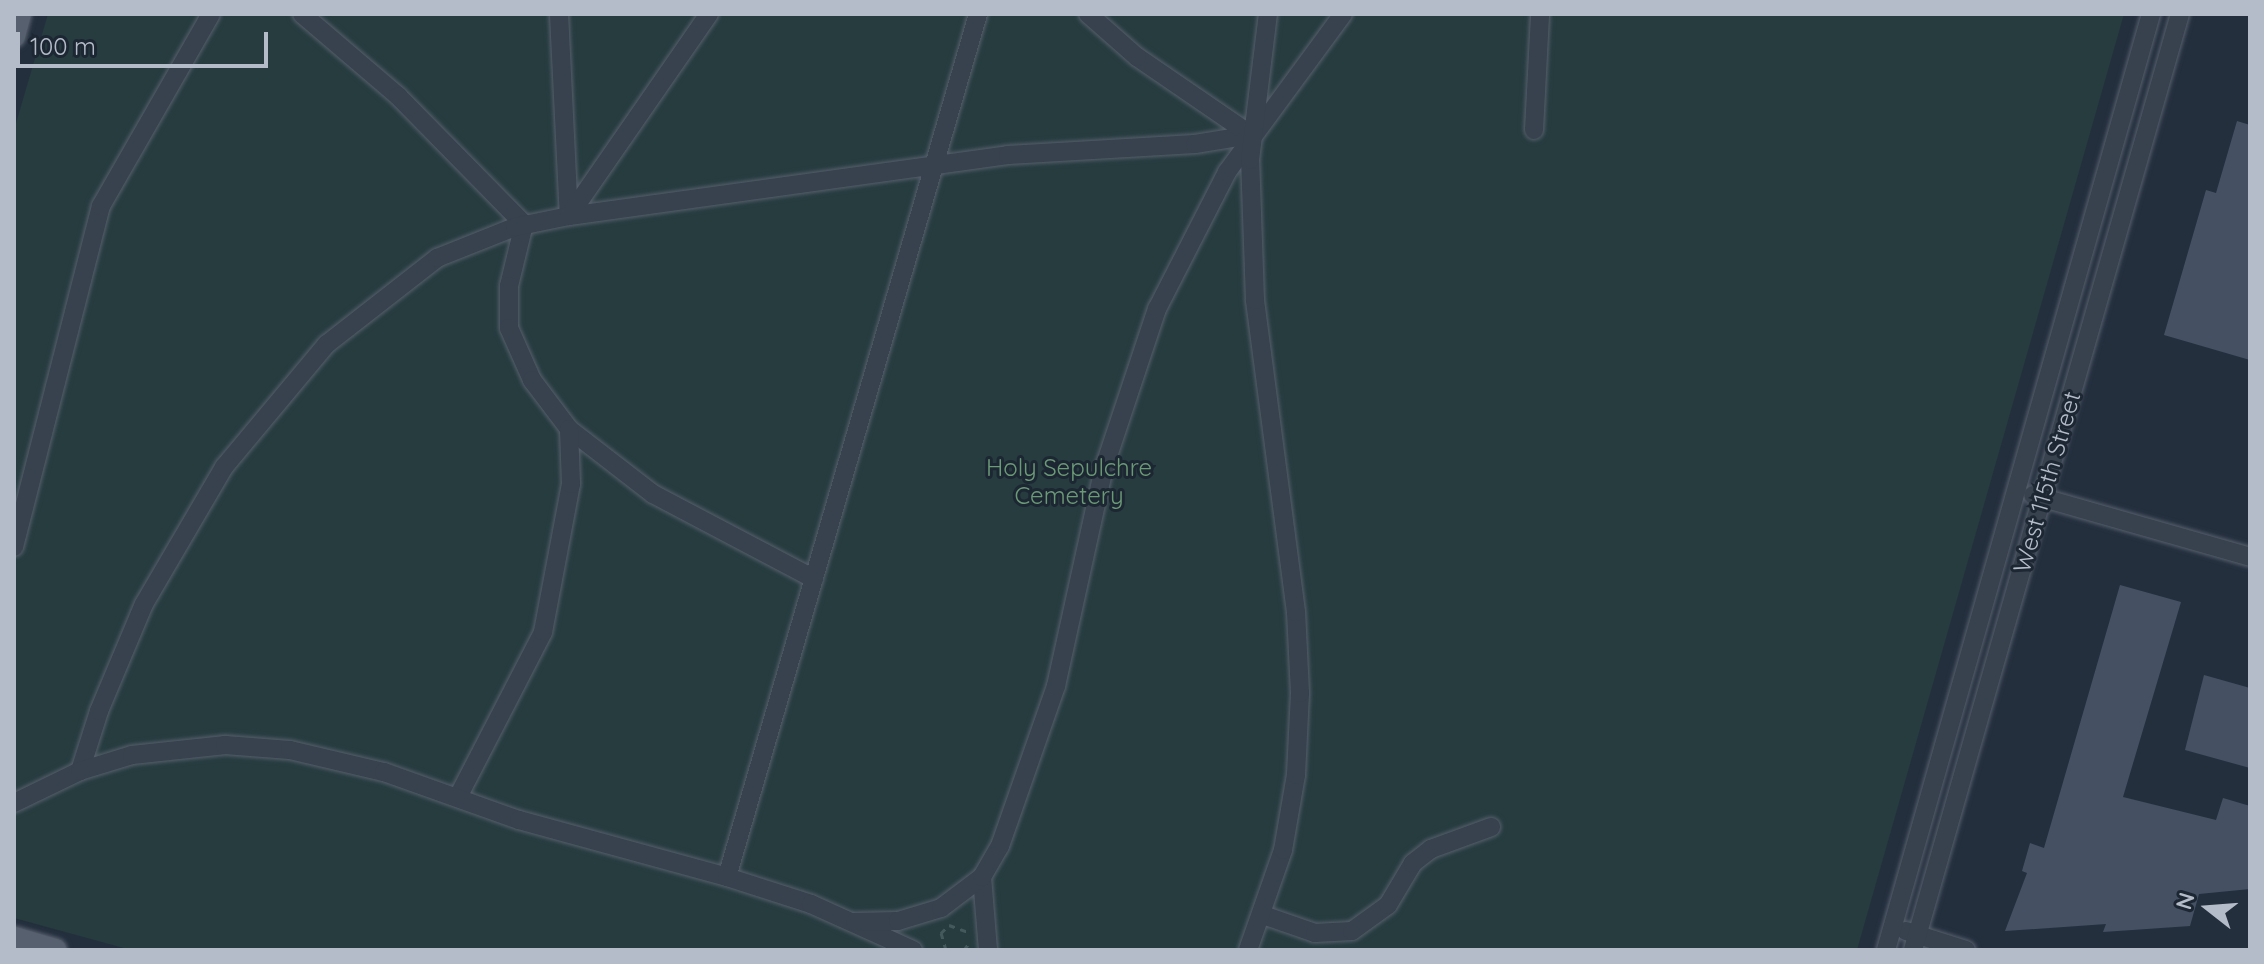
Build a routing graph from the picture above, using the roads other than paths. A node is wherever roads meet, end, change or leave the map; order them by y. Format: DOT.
graph roads {
  1 [pos="20,14"];
  2 [pos="211,14"];
  3 [pos="302,14"];
  4 [pos="559,14"];
  5 [pos="709,14"];
  6 [pos="978,14"];
  7 [pos="1088,14"];
  8 [pos="1268,14"];
  9 [pos="1343,14"];
  10 [pos="1540,14"];
  11 [pos="2151,14"];
  12 [pos="2180,14"];
  13 [pos="14,36"];
  14 [pos="1534,130"];
  15 [pos="1251,135"];
  16 [pos="934,165"];
  17 [pos="569,216"];
  18 [pos="524,224"];
  19 [pos="569,429"];
  20 [pos="2016,490"];
  21 [pos="2043,498"];
  22 [pos="14,547"];
  23 [pos="2250,557"];
  24 [pos="814,579"];
  25 [pos="80,771"];
  26 [pos="459,795"];
  27 [pos="14,803"];
  28 [pos="1491,827"];
  29 [pos="727,877"];
  30 [pos="982,877"];
  31 [pos="1263,915"];
  32 [pos="855,922"];
  33 [pos="1892,926"];
  34 [pos="14,938"];
  35 [pos="1915,942"];
  36 [pos="55,950"];
  37 [pos="913,950"];
  38 [pos="988,950"];
  39 [pos="1248,950"];
  40 [pos="1886,950"];
  41 [pos="1966,950"];
  1 -- 13 [label="main road"];
  2 -- 22 [label="street"];
  3 -- 18 [label="street"];
  4 -- 17 [label="street"];
  5 -- 17 [label="street"];
  6 -- 16 [label="street"];
  7 -- 15 [label="street"];
  8 -- 15 [label="street"];
  9 -- 15 [label="street"];
  10 -- 14 [label="street"];
  11 -- 20 [label="street, West 115th Street"];
  12 -- 21 [label="street, West 115th Street"];
  15 -- 16 [label="street"];
  15 -- 30 [label="street"];
  15 -- 31 [label="street"];
  16 -- 17 [label="street"];
  16 -- 24 [label="street"];
  17 -- 18 [label="street"];
  18 -- 19 [label="street"];
  18 -- 25 [label="street"];
  19 -- 24 [label="street"];
  19 -- 26 [label="street"];
  20 -- 21 [label="street"];
  20 -- 33 [label="street, West 115th Street"];
  21 -- 23 [label="street"];
  21 -- 35 [label="street, West 115th Street"];
  24 -- 29 [label="street"];
  25 -- 26 [label="street"];
  25 -- 27 [label="street"];
  26 -- 29 [label="street"];
  28 -- 31 [label="street"];
  29 -- 32 [label="street"];
  30 -- 32 [label="street"];
  30 -- 38 [label="street"];
  31 -- 39 [label="street"];
  32 -- 37 [label="street"];
  33 -- 35 [label="street"];
  33 -- 40 [label="street, West 115th Street"];
  34 -- 36 [label="main road"];
  35 -- 41 [label="street"];
}
